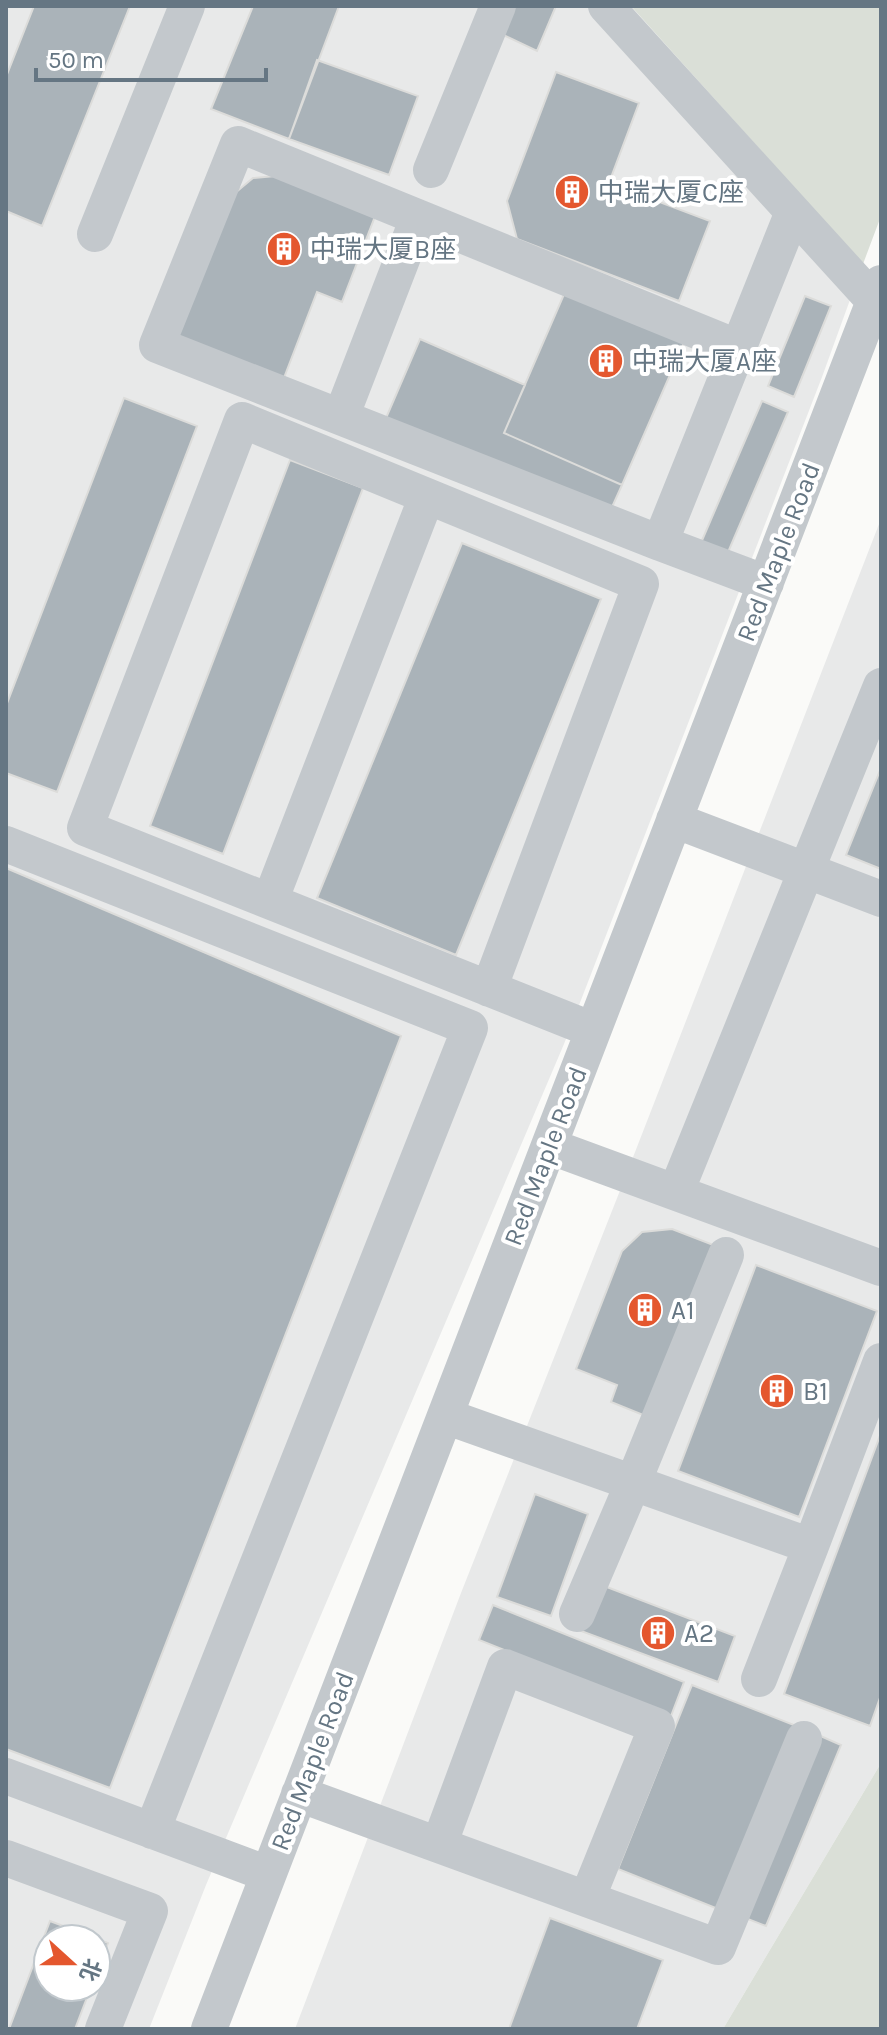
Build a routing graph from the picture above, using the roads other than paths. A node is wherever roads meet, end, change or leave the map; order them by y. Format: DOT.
graph roads {
  1 [pos="187,6"];
  2 [pos="498,6"];
  3 [pos="606,6"];
  4 [pos="431,170"];
  5 [pos="793,212"];
  6 [pos="418,218"];
  7 [pos="95,234"];
  8 [pos="878,292"];
  9 [pos="739,348"];
  10 [pos="341,417"];
  11 [pos="427,496"];
  12 [pos="660,543"];
  13 [pos="766,583"];
  14 [pos="881,686"];
  15 [pos="674,820"];
  16 [pos="6,844"];
  17 [pos="807,871"];
  18 [pos="881,899"];
  19 [pos="270,901"];
  20 [pos="489,989"];
  21 [pos="593,1030"];
  22 [pos="549,1146"];
  23 [pos="676,1192"];
  24 [pos="726,1255"];
  25 [pos="881,1268"];
  26 [pos="881,1361"];
  27 [pos="445,1416"];
  28 [pos="633,1483"];
  29 [pos="811,1546"];
  30 [pos="577,1614"];
  31 [pos="759,1679"];
  32 [pos="804,1739"];
  33 [pos="6,1776"];
  34 [pos="299,1794"];
  35 [pos="152,1831"];
  36 [pos="439,1845"];
  37 [pos="6,1858"];
  38 [pos="268,1874"];
  39 [pos="587,1899"];
  40 [pos="103,2029"];
  41 [pos="209,2029"];
  1 -- 7 [label="street"];
  2 -- 4 [label="street"];
  3 -- 5 [label="street"];
  5 -- 8 [label="street"];
  5 -- 9 [label="street"];
  6 -- 9 [label="street"];
  6 -- 10 [label="street"];
  6 -- 10 [label="street"];
  8 -- 13 [label="street, Red Maple Road"];
  9 -- 12 [label="street"];
  10 -- 12 [label="street"];
  11 -- 19 [label="street"];
  11 -- 19 [label="street"];
  11 -- 20 [label="street"];
  12 -- 13 [label="street"];
  13 -- 15 [label="street, Red Maple Road"];
  14 -- 17 [label="street"];
  15 -- 17 [label="street"];
  15 -- 21 [label="street, Red Maple Road"];
  16 -- 35 [label="street"];
  17 -- 18 [label="street"];
  17 -- 23 [label="street"];
  19 -- 20 [label="street"];
  20 -- 21 [label="street"];
  21 -- 22 [label="street, Red Maple Road"];
  22 -- 23 [label="street"];
  22 -- 27 [label="street, Red Maple Road"];
  23 -- 25 [label="street"];
  24 -- 28 [label="street"];
  26 -- 29 [label="street"];
  27 -- 28 [label="street"];
  27 -- 34 [label="street, Red Maple Road"];
  28 -- 29 [label="street"];
  28 -- 30 [label="street"];
  29 -- 31 [label="street"];
  32 -- 39 [label="street"];
  33 -- 35 [label="street"];
  34 -- 36 [label="street"];
  34 -- 38 [label="street, Red Maple Road"];
  35 -- 38 [label="street"];
  36 -- 39 [label="street"];
  36 -- 39 [label="street"];
  37 -- 40 [label="street"];
  38 -- 41 [label="street, Red Maple Road"];
}
